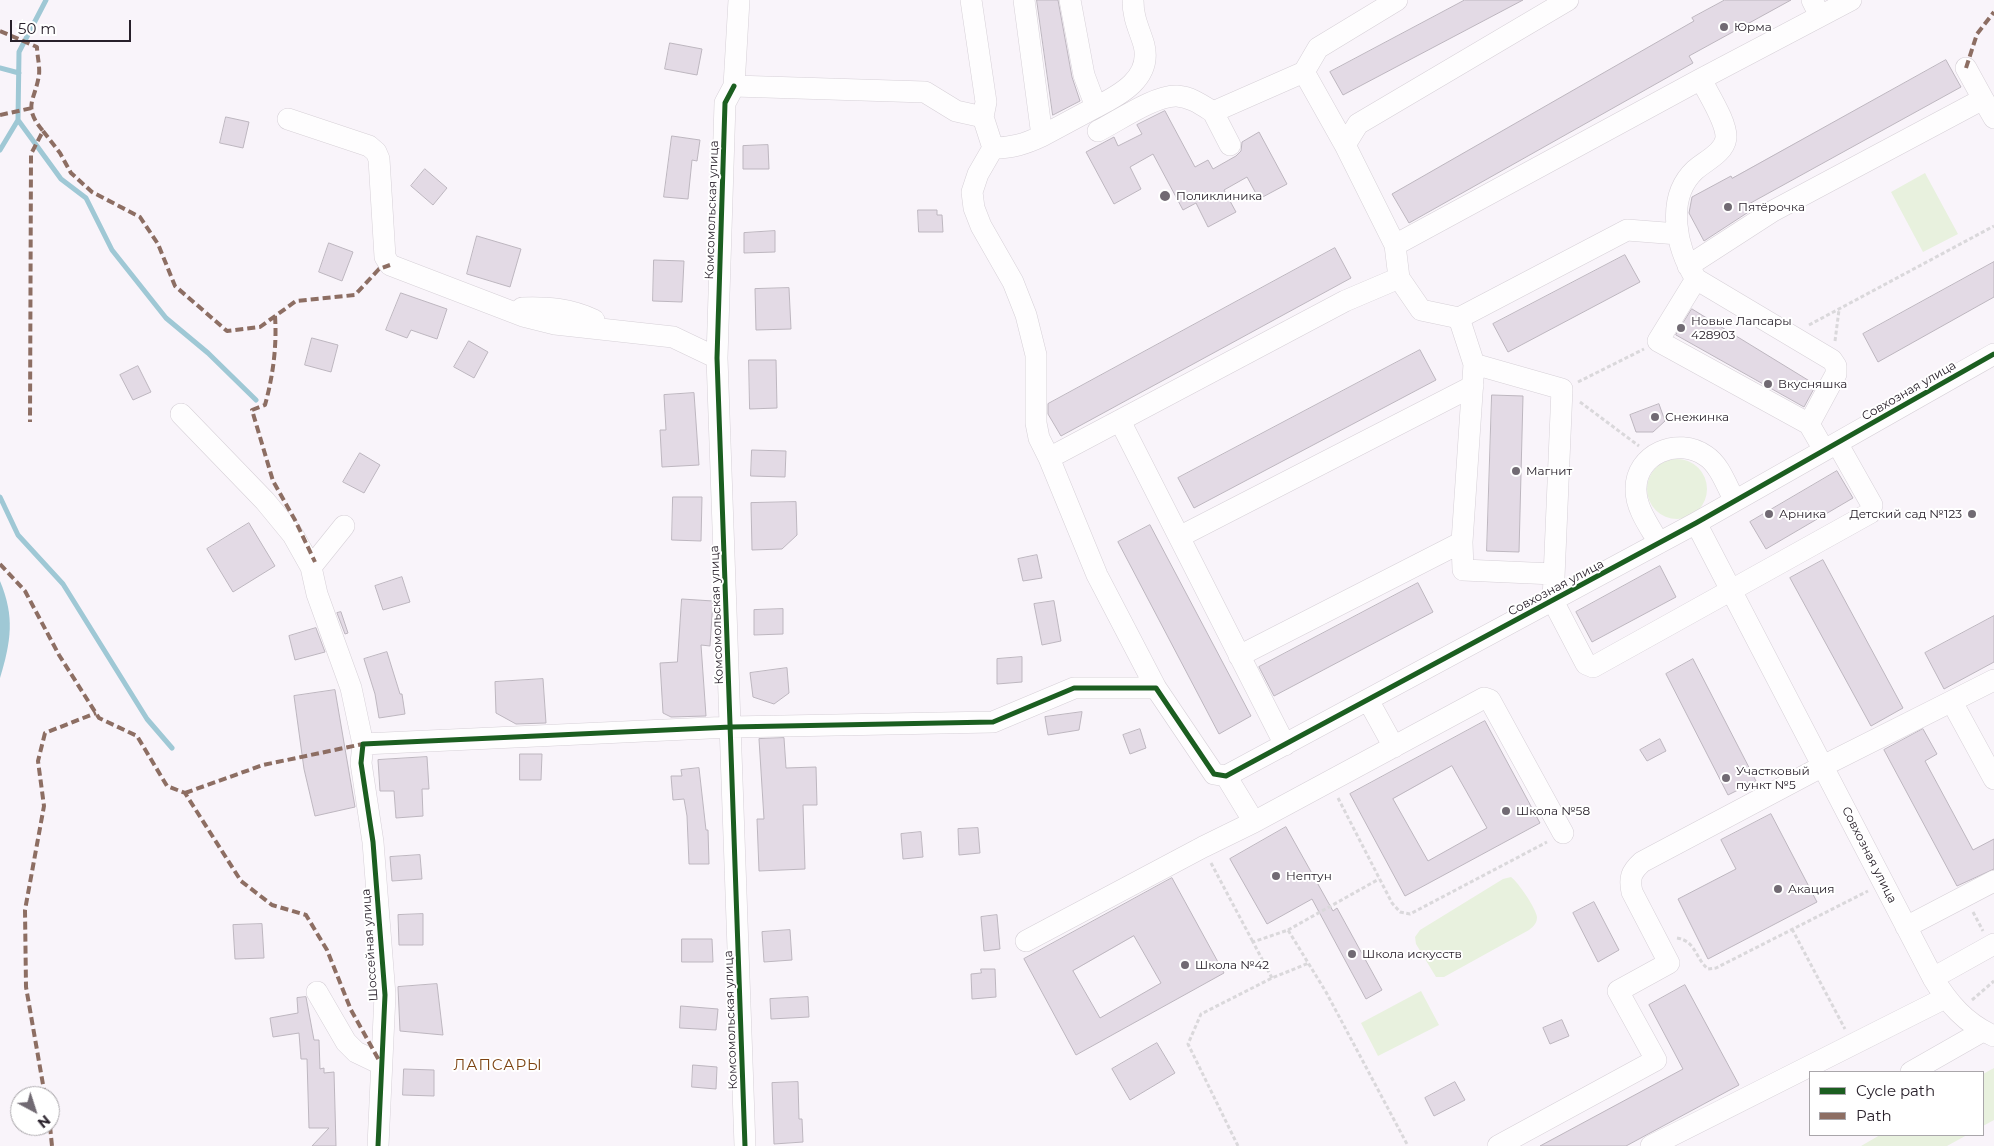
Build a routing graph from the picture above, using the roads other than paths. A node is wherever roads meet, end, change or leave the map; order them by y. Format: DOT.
graph roads {
  1 [pos="739,0"];
  2 [pos="971,0"];
  3 [pos="1024,0"];
  4 [pos="1070,0"];
  5 [pos="1133,0"];
  6 [pos="1397,0"];
  7 [pos="1568,0"];
  8 [pos="1851,0"];
  9 [pos="1816,8"];
  10 [pos="1966,68"];
  11 [pos="1304,72"];
  12 [pos="1701,79"];
  13 [pos="734,86"];
  14 [pos="1983,99"];
  15 [pos="1096,107"];
  16 [pos="1213,112"];
  17 [pos="983,117"];
  18 [pos="1994,118"];
  19 [pos="288,119"];
  20 [pos="1098,131"];
  21 [pos="1042,136"];
  22 [pos="1344,145"];
  23 [pos="1230,146"];
  24 [pos="993,148"];
  25 [pos="1678,234"];
  26 [pos="1395,245"];
  27 [pos="1692,273"];
  28 [pos="1399,278"];
  29 [pos="1459,318"];
  30 [pos="1994,354"];
  31 [pos="717,358"];
  32 [pos="1474,364"];
  33 [pos="1473,386"];
  34 [pos="181,414"];
  35 [pos="1120,421"];
  36 [pos="1809,424"];
  37 [pos="1831,447"];
  38 [pos="1049,458"];
  39 [pos="1735,501"];
  40 [pos="1696,523"];
  41 [pos="344,526"];
  42 [pos="1179,537"];
  43 [pos="1462,542"];
  44 [pos="1659,543"];
  45 [pos="311,567"];
  46 [pos="1554,574"];
  47 [pos="1732,590"];
  48 [pos="1553,601"];
  49 [pos="1239,656"];
  50 [pos="1994,680"];
  51 [pos="1156,688"];
  52 [pos="1368,700"];
  53 [pos="1952,702"];
  54 [pos="731,727"];
  55 [pos="363,744"];
  56 [pos="1285,745"];
  57 [pos="1394,747"];
  58 [pos="1823,766"];
  59 [pos="1226,776"];
  60 [pos="1994,779"];
  61 [pos="1254,822"];
  62 [pos="1563,833"];
  63 [pos="1994,881"];
  64 [pos="1906,927"];
  65 [pos="1026,941"];
  66 [pos="1992,945"];
  67 [pos="1933,978"];
  68 [pos="317,992"];
  69 [pos="1945,998"];
  70 [pos="1988,1034"];
  71 [pos="381,1064"];
  72 [pos="1913,1071"];
  73 [pos="378,1146"];
  74 [pos="745,1146"];
  75 [pos="1498,1146"];
  76 [pos="1651,1146"];
  1 -- 13 [label="street, Комсомольская улица"];
  2 -- 17 [label="street"];
  3 -- 21 [label="street"];
  4 -- 15 [label="street"];
  5 -- 15 [label="street"];
  6 -- 11 [label="street"];
  7 -- 22 [label="street"];
  8 -- 9 [label="street"];
  9 -- 12 [label="street"];
  10 -- 14 [label="street"];
  11 -- 16 [label="street"];
  11 -- 22 [label="street"];
  12 -- 25 [label="street"];
  12 -- 26 [label="street"];
  13 -- 17 [label="street"];
  13 -- 31 [label="street, Комсомольская улица"];
  14 -- 18 [label="street"];
  14 -- 27 [label="street"];
  15 -- 21 [label="street"];
  16 -- 20 [label="street"];
  16 -- 23 [label="street"];
  17 -- 24 [label="street"];
  19 -- 31 [label="street"];
  21 -- 24 [label="street"];
  22 -- 26 [label="street"];
  24 -- 38 [label="street"];
  25 -- 27 [label="street"];
  25 -- 29 [label="street"];
  26 -- 28 [label="street"];
  27 -- 36 [label="street"];
  27 -- 36 [label="street"];
  28 -- 29 [label="street"];
  28 -- 35 [label="street"];
  29 -- 32 [label="street"];
  30 -- 37 [label="street, Совхозная улица"];
  31 -- 54 [label="street, Комсомольская улица"];
  32 -- 33 [label="street"];
  32 -- 46 [label="street"];
  33 -- 42 [label="street"];
  33 -- 43 [label="street"];
  34 -- 45 [label="street, Шоссейная улица"];
  35 -- 38 [label="street"];
  35 -- 42 [label="street"];
  36 -- 37 [label="street"];
  37 -- 39 [label="street, Совхозная улица"];
  37 -- 47 [label="street"];
  38 -- 51 [label="street"];
  39 -- 40 [label="street, Совхозная улица"];
  39 -- 44 [label="street"];
  40 -- 44 [label="street, Совхозная улица"];
  40 -- 47 [label="street, Совхозная улица"];
  41 -- 45 [label="street"];
  42 -- 49 [label="street"];
  43 -- 46 [label="street"];
  43 -- 49 [label="street"];
  44 -- 48 [label="street, Совхозная улица"];
  45 -- 55 [label="street, Шоссейная улица"];
  46 -- 48 [label="street"];
  47 -- 48 [label="street"];
  47 -- 58 [label="street, Совхозная улица"];
  48 -- 52 [label="street, Совхозная улица"];
  49 -- 56 [label="street"];
  50 -- 53 [label="street"];
  51 -- 54 [label="street"];
  51 -- 59 [label="street"];
  52 -- 56 [label="street, Совхозная улица"];
  52 -- 57 [label="street"];
  53 -- 58 [label="street"];
  53 -- 60 [label="street"];
  54 -- 55 [label="street"];
  54 -- 74 [label="street, Комсомольская улица"];
  55 -- 71 [label="street, Шоссейная улица"];
  56 -- 59 [label="street, Совхозная улица"];
  57 -- 61 [label="street"];
  57 -- 62 [label="street"];
  58 -- 64 [label="street, Совхозная улица"];
  58 -- 75 [label="street"];
  59 -- 61 [label="street"];
  61 -- 65 [label="street"];
  63 -- 64 [label="street"];
  64 -- 67 [label="street, Совхозная улица"];
  66 -- 67 [label="street"];
  67 -- 69 [label="street, Совхозная улица"];
  68 -- 71 [label="street"];
  69 -- 70 [label="street, Совхозная улица"];
  69 -- 76 [label="street"];
  70 -- 72 [label="street"];
  71 -- 73 [label="street, Шоссейная улица"];
}
